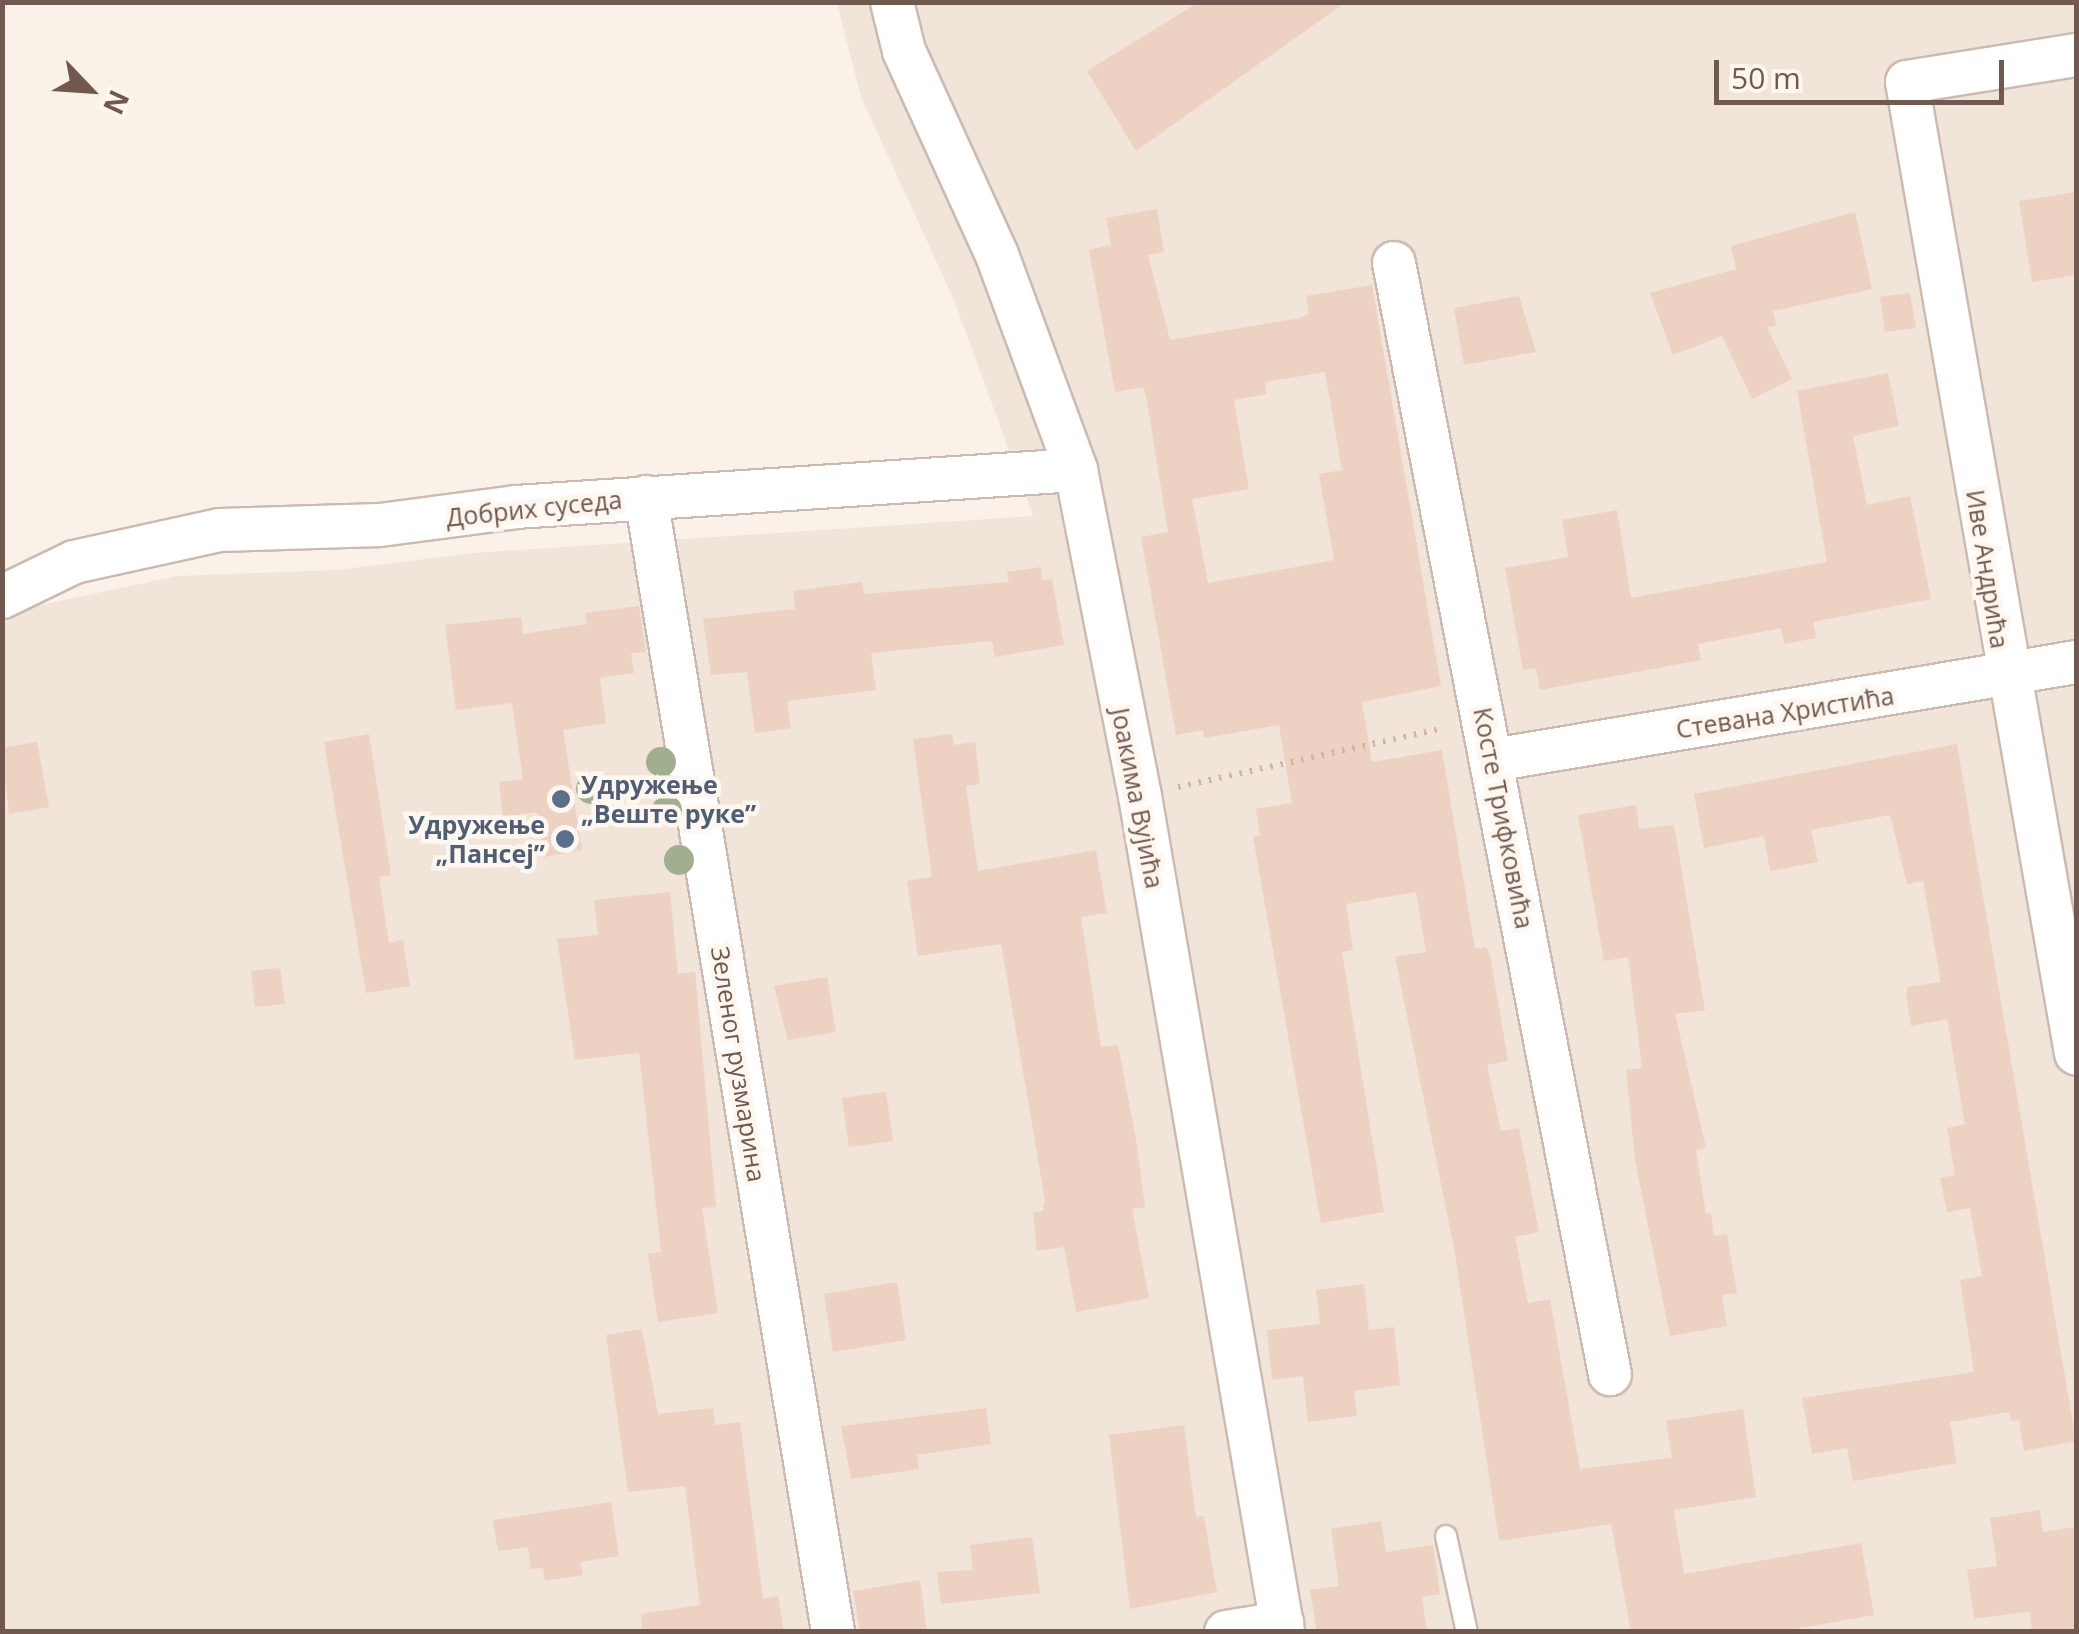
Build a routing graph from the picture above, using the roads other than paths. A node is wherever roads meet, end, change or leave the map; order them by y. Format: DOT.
graph roads {
  1 [pos="892,2"];
  2 [pos="2076,55"];
  3 [pos="1394,262"];
  4 [pos="1076,470"];
  5 [pos="646,497"];
  6 [pos="2,597"];
  7 [pos="2076,662"];
  8 [pos="2006,675"];
  9 [pos="1493,760"];
  10 [pos="2076,1054"];
  11 [pos="1610,1374"];
  12 [pos="1446,1536"];
  13 [pos="1282,1627"];
  14 [pos="832,1632"];
  15 [pos="1226,1632"];
  16 [pos="1466,1632"];
  1 -- 4 [label="street, Јоакима Вујића"];
  2 -- 8 [label="street, Иве Андрића"];
  3 -- 9 [label="street, Косте Трифковића"];
  4 -- 5 [label="street, Добрих суседа"];
  4 -- 13 [label="street, Јоакима Вујића"];
  5 -- 6 [label="street, Добрих суседа"];
  5 -- 14 [label="street, Зеленог рузмарина"];
  7 -- 8 [label="street, Стевана Христића"];
  8 -- 9 [label="street, Стевана Христића"];
  8 -- 10 [label="street, Иве Андрића"];
  9 -- 11 [label="street, Косте Трифковића"];
  12 -- 16 [label="lane"];
  13 -- 15 [label="street, Јоакима Вујића"];
}
